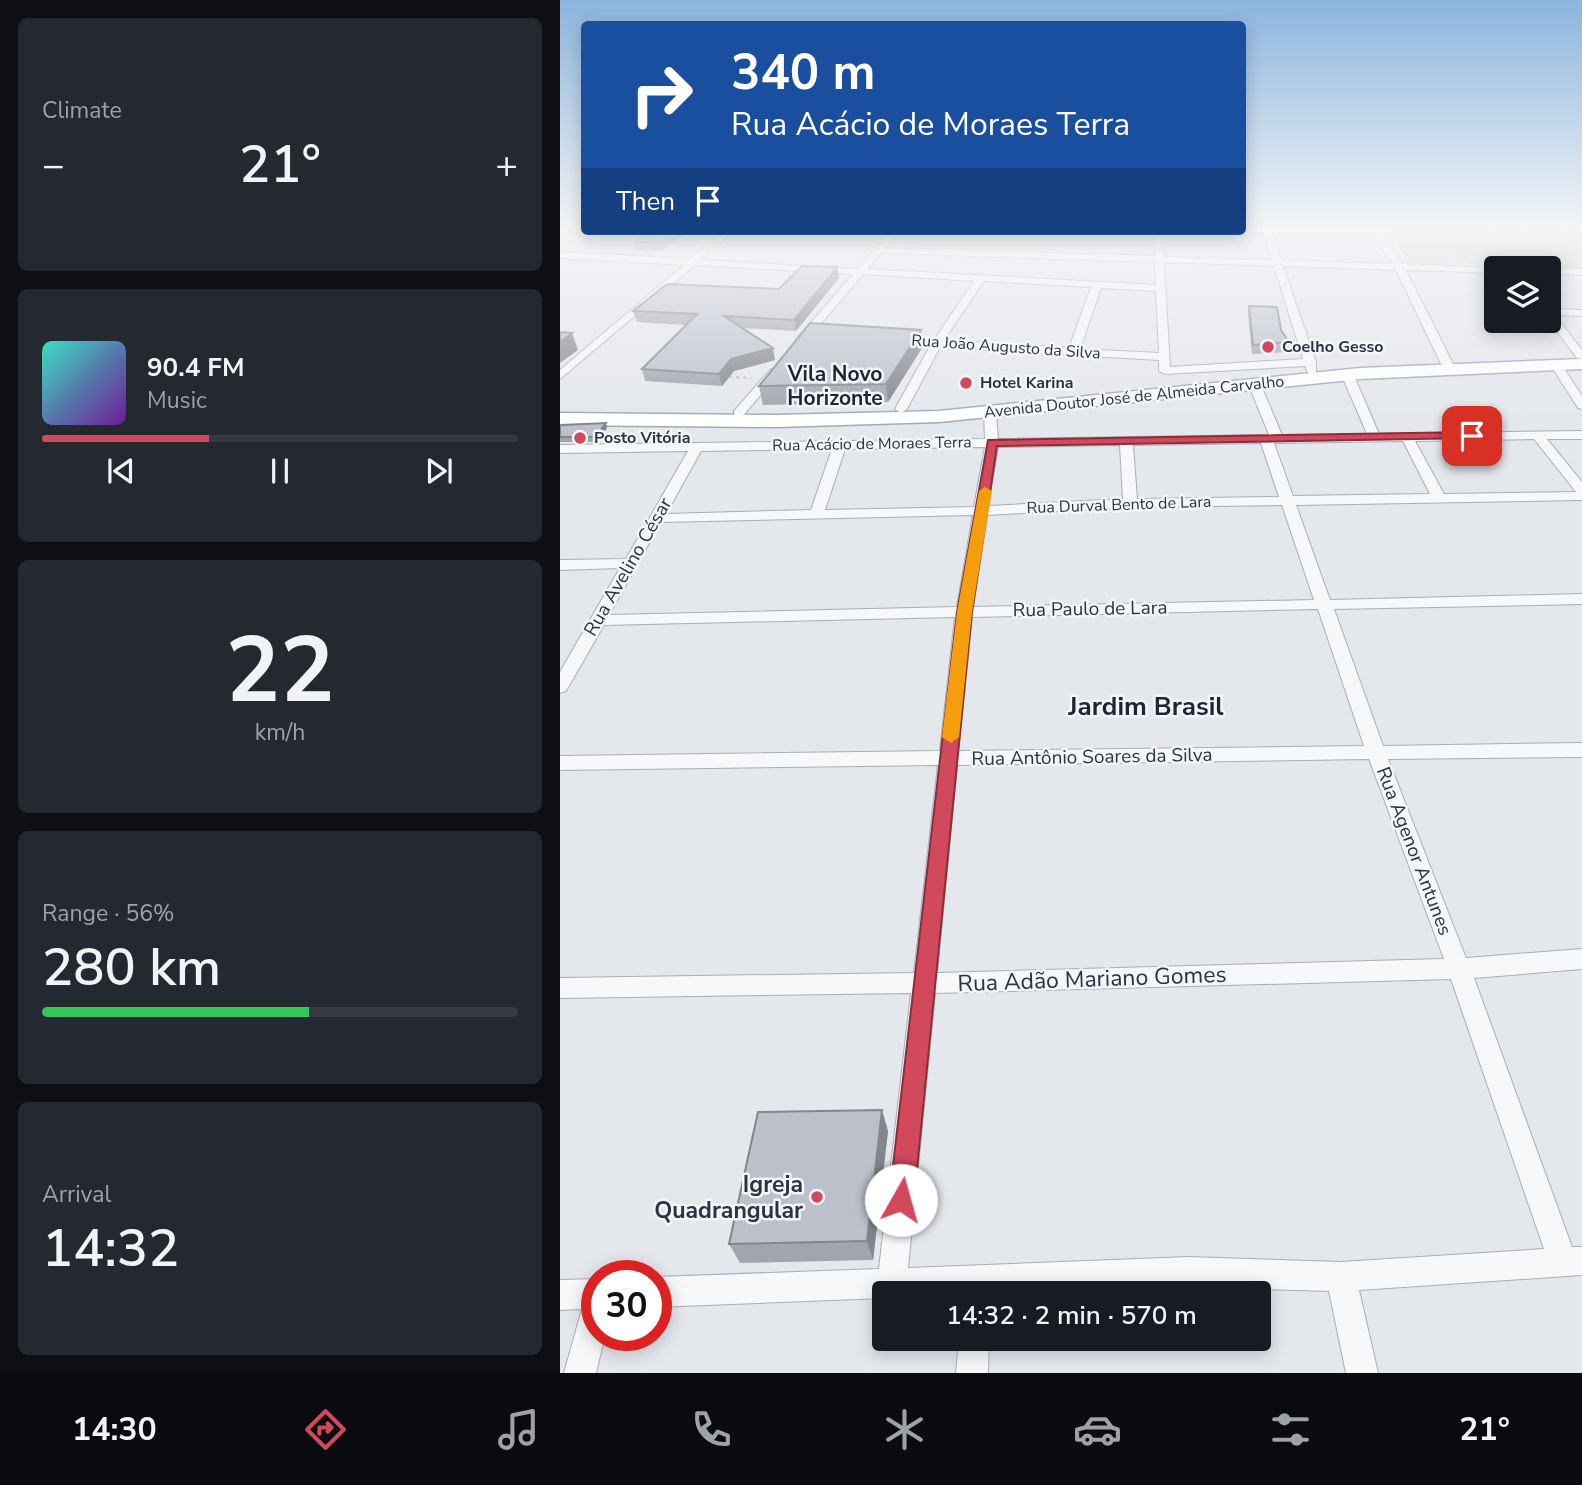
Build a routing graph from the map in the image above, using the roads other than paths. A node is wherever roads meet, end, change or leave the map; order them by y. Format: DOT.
graph roads {
  1 [pos="657,293"];
  2 [pos="841,293"];
  3 [pos="971,293"];
  4 [pos="1094,293"];
  5 [pos="1160,293"];
  6 [pos="1287,293"];
  7 [pos="1412,293"];
  8 [pos="1561,313"];
  9 [pos="1582,313"];
  10 [pos="1561,329"];
  11 [pos="806,335"];
  12 [pos="819,336"];
  13 [pos="888,340"];
  14 [pos="937,343"];
  15 [pos="1073,352"];
  16 [pos="1582,356"];
  17 [pos="1164,357"];
  18 [pos="1446,363"];
  19 [pos="1556,364"];
  20 [pos="1582,364"];
  21 [pos="1311,366"];
  22 [pos="560,376"];
  23 [pos="1348,376"];
  24 [pos="1254,383"];
  25 [pos="1582,405"];
  26 [pos="560,409"];
  27 [pos="901,409"];
  28 [pos="990,413"];
  29 [pos="738,414"];
  30 [pos="560,419"];
  31 [pos="784,423"];
  32 [pos="1537,435"];
  33 [pos="1374,437"];
  34 [pos="1407,437"];
  35 [pos="1582,437"];
  36 [pos="1271,439"];
  37 [pos="1126,441"];
  38 [pos="992,443"];
  39 [pos="840,445"];
  40 [pos="776,446"];
  41 [pos="697,447"];
  42 [pos="560,449"];
  43 [pos="1582,494"];
  44 [pos="1439,498"];
  45 [pos="1289,501"];
  46 [pos="1130,503"];
  47 [pos="983,511"];
  48 [pos="816,515"];
  49 [pos="656,518"];
  50 [pos="629,563"];
  51 [pos="560,565"];
  52 [pos="1582,599"];
  53 [pos="1325,604"];
  54 [pos="964,612"];
  55 [pos="598,620"];
  56 [pos="560,687"];
  57 [pos="1582,750"];
  58 [pos="1376,753"];
  59 [pos="948,759"];
  60 [pos="560,763"];
  61 [pos="1582,959"];
  62 [pos="1459,969"];
  63 [pos="926,983"];
  64 [pos="560,988"];
  65 [pos="1573,1261"];
  66 [pos="1340,1277"];
  67 [pos="892,1281"];
  68 [pos="1061,1281"];
  69 [pos="872,1283"];
  70 [pos="672,1291"];
  71 [pos="581,1294"];
  72 [pos="560,1295"];
  73 [pos="586,1351"];
  74 [pos="973,1351"];
  75 [pos="580,1373"];
  76 [pos="972,1373"];
  77 [pos="1362,1373"];
  1 -- 22 [label="street"];
  2 -- 11 [label="street"];
  3 -- 14 [label="street"];
  4 -- 15 [label="street"];
  5 -- 17 [label="street"];
  6 -- 21 [label="street"];
  7 -- 18 [label="street"];
  8 -- 9 [label="street"];
  10 -- 16 [label="street"];
  11 -- 12 [label="street"];
  11 -- 29 [label="street"];
  13 -- 14 [label="street, Rua João Augusto da Silva"];
  14 -- 15 [label="street, Rua João Augusto da Silva"];
  14 -- 27 [label="street"];
  15 -- 17 [label="street, Rua João Augusto da Silva"];
  16 -- 18 [label="main road, Avenida Doutor José de Almeida Carvalho"];
  17 -- 21 [label="street"];
  18 -- 19 [label="main road, Avenida Doutor José de Almeida Carvalho"];
  18 -- 21 [label="main road, Avenida Doutor José de Almeida Carvalho"];
  18 -- 23 [label="main road, Avenida Doutor José de Almeida Carvalho"];
  19 -- 20 [label="main road, Avenida Doutor José de Almeida Carvalho"];
  19 -- 25 [label="street"];
  21 -- 27 [label="main road, Avenida Doutor José de Almeida Carvalho"];
  23 -- 24 [label="main road, Avenida Doutor José de Almeida Carvalho"];
  23 -- 33 [label="street"];
  24 -- 28 [label="main road, Avenida Doutor José de Almeida Carvalho"];
  24 -- 36 [label="street, Rua Agenor Antunes"];
  26 -- 29 [label="main road, Avenida Doutor José de Almeida Carvalho"];
  27 -- 29 [label="main road, Avenida Doutor José de Almeida Carvalho"];
  28 -- 31 [label="main road, Avenida Doutor José de Almeida Carvalho"];
  28 -- 38 [label="street"];
  30 -- 31 [label="main road, Avenida Doutor José de Almeida Carvalho"];
  31 -- 40 [label="street"];
  32 -- 34 [label="street, Rua Acácio de Moraes Terra"];
  32 -- 35 [label="street, Rua Acácio de Moraes Terra"];
  32 -- 43 [label="street"];
  33 -- 34 [label="street, Rua Acácio de Moraes Terra"];
  33 -- 36 [label="street, Rua Acácio de Moraes Terra"];
  34 -- 44 [label="street"];
  36 -- 37 [label="street, Rua Acácio de Moraes Terra"];
  36 -- 45 [label="street, Rua Agenor Antunes"];
  37 -- 38 [label="street, Rua Acácio de Moraes Terra"];
  37 -- 46 [label="street"];
  38 -- 39 [label="street, Rua Acácio de Moraes Terra"];
  38 -- 47 [label="street"];
  39 -- 40 [label="street, Rua Acácio de Moraes Terra"];
  39 -- 48 [label="street"];
  40 -- 41 [label="street, Rua Acácio de Moraes Terra"];
  41 -- 42 [label="street, Rua Acácio de Moraes Terra"];
  41 -- 49 [label="street, Rua Avelino César"];
  43 -- 44 [label="street, Rua Durval Bento de Lara"];
  44 -- 45 [label="street, Rua Durval Bento de Lara"];
  45 -- 46 [label="street, Rua Durval Bento de Lara"];
  45 -- 53 [label="street, Rua Agenor Antunes"];
  46 -- 47 [label="street, Rua Durval Bento de Lara"];
  47 -- 48 [label="street, Rua Durval Bento de Lara"];
  47 -- 54 [label="street"];
  48 -- 49 [label="street, Rua Durval Bento de Lara"];
  49 -- 50 [label="street, Rua Avelino César"];
  50 -- 51 [label="street"];
  50 -- 55 [label="street, Rua Avelino César"];
  52 -- 53 [label="street, Rua Paulo de Lara"];
  53 -- 54 [label="street, Rua Paulo de Lara"];
  53 -- 58 [label="street, Rua Agenor Antunes"];
  54 -- 55 [label="street, Rua Paulo de Lara"];
  54 -- 59 [label="street"];
  55 -- 56 [label="street, Rua Avelino César"];
  57 -- 58 [label="street, Rua Antônio Soares da Silva"];
  58 -- 59 [label="street, Rua Antônio Soares da Silva"];
  58 -- 62 [label="street, Rua Agenor Antunes"];
  59 -- 60 [label="street, Rua Antônio Soares da Silva"];
  59 -- 63 [label="street"];
  61 -- 62 [label="street, Rua Adão Mariano Gomes"];
  62 -- 63 [label="street, Rua Adão Mariano Gomes"];
  62 -- 65 [label="street, Rua Agenor Antunes"];
  63 -- 64 [label="street, Rua Adão Mariano Gomes"];
  63 -- 67 [label="street"];
  65 -- 66 [label="street"];
  66 -- 68 [label="street"];
  66 -- 77 [label="street"];
  69 -- 70 [label="street"];
  71 -- 72 [label="street"];
  73 -- 75 [label="street"];
  74 -- 76 [label="street"];
}
